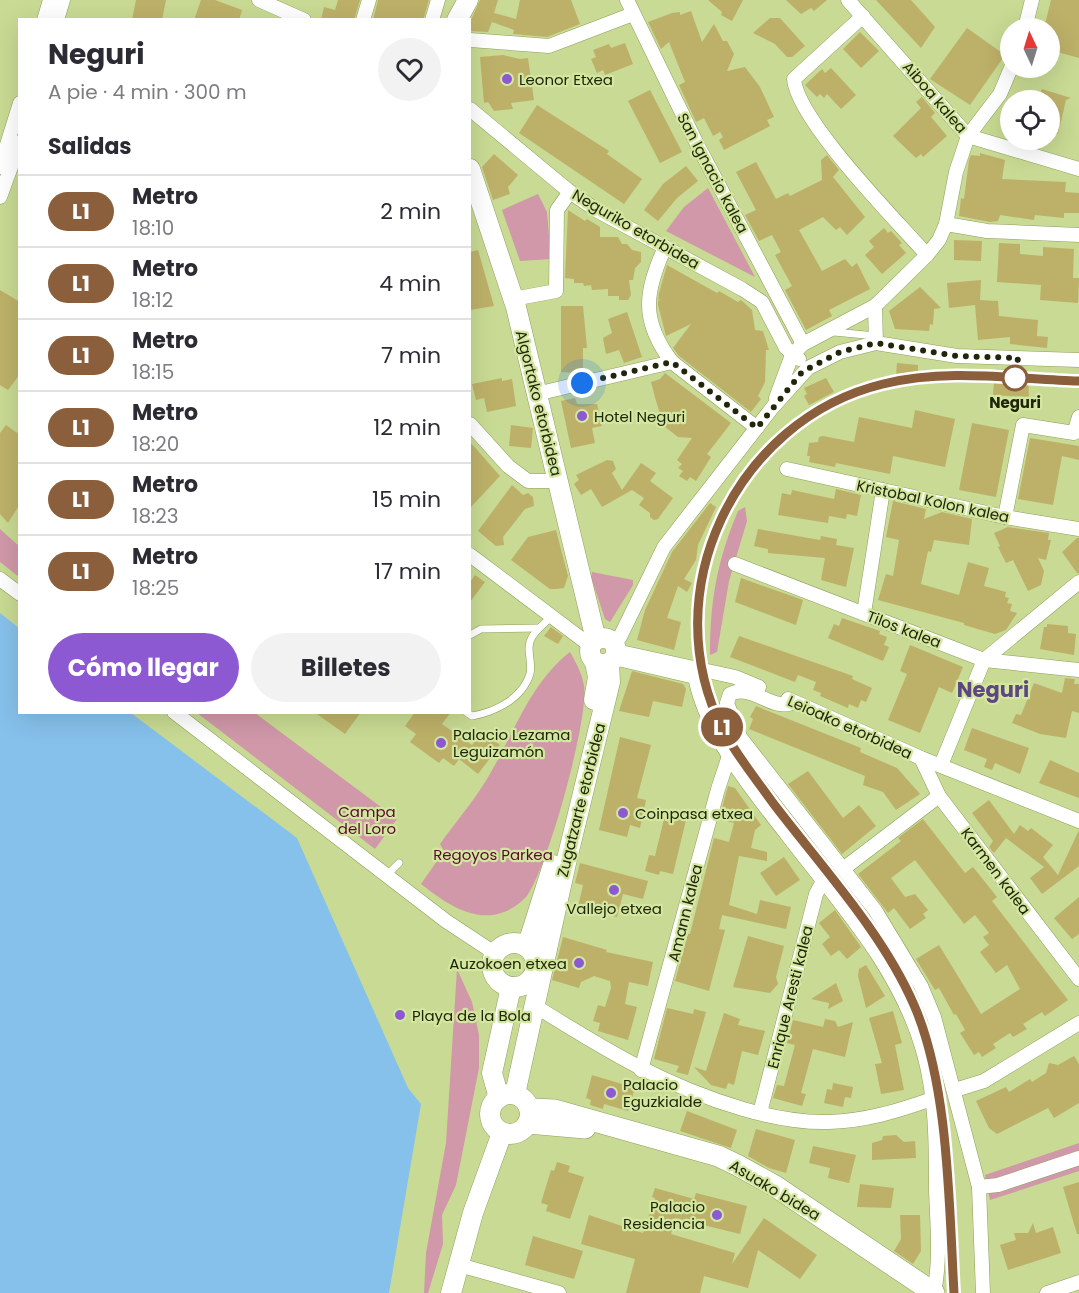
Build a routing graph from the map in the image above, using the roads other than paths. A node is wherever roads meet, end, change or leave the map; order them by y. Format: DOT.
graph roads {
  1 [pos="50,0"];
  2 [pos="63,0"];
  3 [pos="259,0"];
  4 [pos="369,0"];
  5 [pos="438,0"];
  6 [pos="468,0"];
  7 [pos="627,0"];
  8 [pos="848,0"];
  9 [pos="1032,0"];
  10 [pos="272,14"];
  11 [pos="633,14"];
  12 [pos="863,16"];
  13 [pos="45,18"];
  14 [pos="58,18"];
  15 [pos="293,18"];
  16 [pos="364,18"];
  17 [pos="433,18"];
  18 [pos="458,18"];
  19 [pos="1028,18"];
  20 [pos="471,40"];
  21 [pos="1007,78"];
  22 [pos="18,109"];
  23 [pos="471,110"];
  24 [pos="968,136"];
  25 [pos="18,148"];
  26 [pos="0,167"];
  27 [pos="1079,168"];
  28 [pos="471,172"];
  29 [pos="570,192"];
  30 [pos="0,197"];
  31 [pos="946,224"];
  32 [pos="1079,235"];
  33 [pos="665,247"];
  34 [pos="927,255"];
  35 [pos="513,299"];
  36 [pos="874,306"];
  37 [pos="857,314"];
  38 [pos="826,331"];
  39 [pos="876,334"];
  40 [pos="803,344"];
  41 [pos="792,355"];
  42 [pos="1079,360"];
  43 [pos="672,362"];
  44 [pos="808,368"];
  45 [pos="536,394"];
  46 [pos="772,408"];
  47 [pos="1075,417"];
  48 [pos="471,425"];
  49 [pos="757,428"];
  50 [pos="787,469"];
  51 [pos="558,481"];
  52 [pos="884,490"];
  53 [pos="1005,517"];
  54 [pos="1079,529"];
  55 [pos="471,556"];
  56 [pos="735,564"];
  57 [pos="0,579"];
  58 [pos="1079,582"];
  59 [pos="18,592"];
  60 [pos="864,613"];
  61 [pos="552,616"];
  62 [pos="539,628"];
  63 [pos="471,634"];
  64 [pos="605,652"];
  65 [pos="984,660"];
  66 [pos="1079,670"];
  67 [pos="794,702"];
  68 [pos="177,714"];
  69 [pos="469,714"];
  70 [pos="729,756"];
  71 [pos="921,758"];
  72 [pos="941,765"];
  73 [pos="939,796"];
  74 [pos="1079,821"];
  75 [pos="399,863"];
  76 [pos="843,869"];
  77 [pos="386,876"];
  78 [pos="823,881"];
  79 [pos="550,937"];
  80 [pos="526,947"];
  81 [pos="495,954"];
  82 [pos="536,970"];
  83 [pos="1079,979"];
  84 [pos="511,987"];
  85 [pos="534,1005"];
  86 [pos="1075,1026"];
  87 [pos="1079,1041"];
  88 [pos="641,1070"];
  89 [pos="955,1090"];
  90 [pos="932,1099"];
  91 [pos="518,1106"];
  92 [pos="760,1113"];
  93 [pos="502,1133"];
  94 [pos="1079,1158"];
  95 [pos="979,1187"];
  96 [pos="459,1265"];
  97 [pos="1079,1282"];
  98 [pos="451,1293"];
  99 [pos="559,1293"];
  100 [pos="916,1293"];
  101 [pos="934,1293"];
  102 [pos="983,1293"];
  103 [pos="1047,1293"];
  1 -- 13 [label="street"];
  2 -- 14 [label="street"];
  3 -- 10 [label="street"];
  4 -- 16 [label="street"];
  5 -- 17 [label="street"];
  6 -- 18 [label="street"];
  7 -- 11 [label="street, San Ignacio kalea"];
  8 -- 12 [label="street, Aiboa kalea"];
  9 -- 19 [label="street"];
  10 -- 15 [label="street"];
  11 -- 20 [label="street"];
  11 -- 40 [label="street, San Ignacio kalea"];
  12 -- 24 [label="street, Aiboa kalea"];
  12 -- 34 [label="street"];
  21 -- 24 [label="street"];
  22 -- 26 [label="street"];
  23 -- 29 [label="street, Neguriko etorbidea"];
  24 -- 27 [label="street, Aiboa kalea"];
  24 -- 31 [label="street"];
  25 -- 30 [label="street"];
  28 -- 35 [label="street, Algortako etorbidea"];
  29 -- 33 [label="street, Neguriko etorbidea"];
  29 -- 35 [label="street"];
  31 -- 32 [label="street"];
  31 -- 34 [label="street"];
  33 -- 41 [label="street, Neguriko etorbidea"];
  33 -- 43 [label="street"];
  34 -- 36 [label="street"];
  35 -- 45 [label="street, Algortako etorbidea"];
  36 -- 37 [label="street"];
  36 -- 39 [label="street"];
  37 -- 38 [label="street"];
  37 -- 39 [label="street"];
  38 -- 39 [label="lane"];
  38 -- 40 [label="street"];
  39 -- 42 [label="street"];
  39 -- 44 [label="street"];
  40 -- 41 [label="street"];
  41 -- 44 [label="street, Neguriko etorbidea"];
  41 -- 46 [label="street"];
  43 -- 45 [label="street"];
  43 -- 49 [label="street"];
  44 -- 46 [label="street"];
  45 -- 51 [label="street, Algortako etorbidea"];
  46 -- 49 [label="street"];
  47 -- 53 [label="street"];
  48 -- 51 [label="street"];
  49 -- 64 [label="street"];
  50 -- 52 [label="street, Kristobal Kolon kalea"];
  51 -- 64 [label="street, Algortako etorbidea"];
  52 -- 53 [label="street, Kristobal Kolon kalea"];
  52 -- 60 [label="street"];
  53 -- 54 [label="street, Kristobal Kolon kalea"];
  55 -- 61 [label="street"];
  56 -- 60 [label="street, Tilos kalea"];
  57 -- 59 [label="street"];
  58 -- 65 [label="street"];
  60 -- 65 [label="street, Tilos kalea"];
  61 -- 62 [label="lane"];
  61 -- 64 [label="street"];
  62 -- 63 [label="lane"];
  62 -- 69 [label="lane"];
  64 -- 67 [label="street, Leioako etorbidea"];
  64 -- 70 [label="street"];
  64 -- 79 [label="street, Zugatzarte etorbidea"];
  64 -- 80 [label="street, Zugatzarte etorbidea"];
  65 -- 66 [label="street, Tilos kalea"];
  65 -- 72 [label="street"];
  67 -- 71 [label="street, Leioako etorbidea"];
  67 -- 76 [label="street"];
  68 -- 77 [label="street"];
  70 -- 78 [label="street"];
  70 -- 88 [label="street, Amann kalea"];
  71 -- 72 [label="street, Leioako etorbidea"];
  71 -- 73 [label="street, Karmen kalea"];
  72 -- 74 [label="street, Leioako etorbidea"];
  73 -- 76 [label="street"];
  73 -- 83 [label="street, Karmen kalea"];
  75 -- 77 [label="lane"];
  76 -- 89 [label="street"];
  77 -- 81 [label="street"];
  78 -- 90 [label="street"];
  78 -- 92 [label="street, Enrique Aresti kalea"];
  79 -- 82 [label="street, Zugatzarte etorbidea"];
  79 -- 85 [label="street, Zugatzarte etorbidea"];
  80 -- 81 [label="street"];
  80 -- 82 [label="street"];
  81 -- 84 [label="street"];
  82 -- 84 [label="street"];
  82 -- 85 [label="street, Zugatzarte etorbidea"];
  84 -- 91 [label="street"];
  85 -- 88 [label="street"];
  85 -- 91 [label="street, Zugatzarte etorbidea"];
  86 -- 87 [label="street"];
  86 -- 89 [label="street"];
  88 -- 92 [label="street"];
  89 -- 95 [label="street"];
  90 -- 92 [label="street"];
  90 -- 101 [label="street"];
  91 -- 93 [label="street"];
  91 -- 93 [label="street, Zugatzarte etorbidea"];
  91 -- 100 [label="main road, Asuako bidea"];
  91 -- 101 [label="main road, Asuako bidea"];
  93 -- 96 [label="street"];
  94 -- 95 [label="street"];
  95 -- 102 [label="street"];
  96 -- 98 [label="street"];
  96 -- 99 [label="street"];
  97 -- 103 [label="street"];
}
